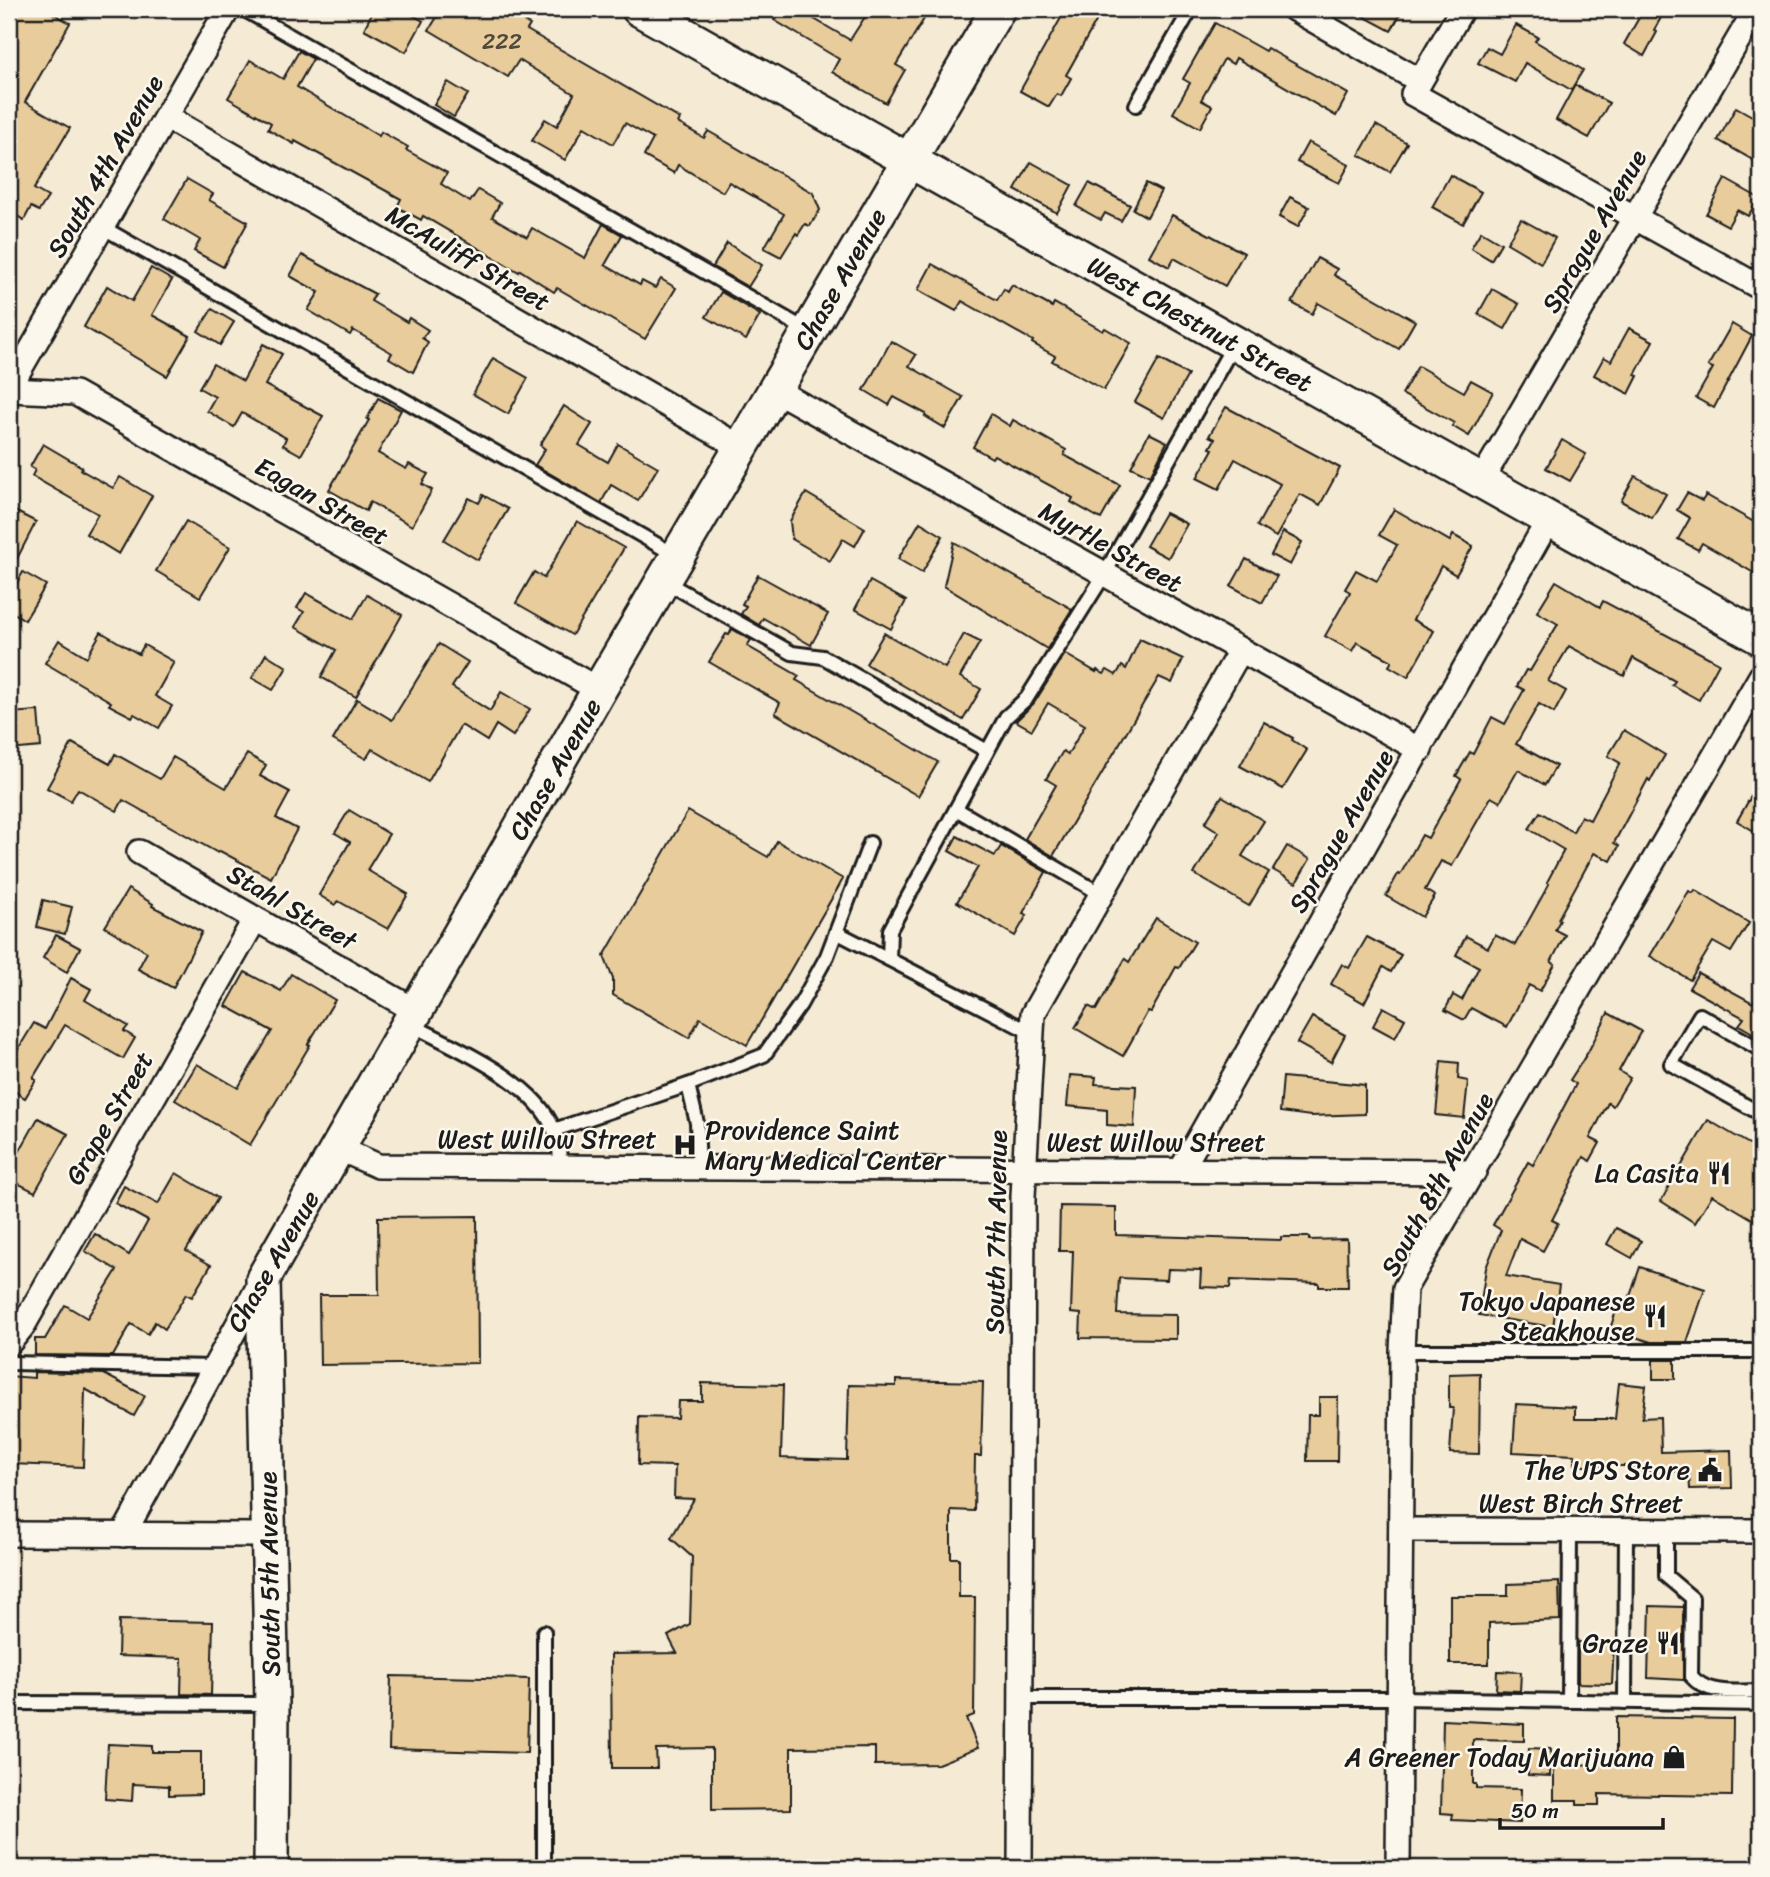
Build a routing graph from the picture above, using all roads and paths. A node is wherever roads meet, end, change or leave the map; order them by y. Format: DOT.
graph roads {
  1 [pos="228,9"];
  2 [pos="243,9"];
  3 [pos="639,9"];
  4 [pos="1191,9"];
  5 [pos="1295,9"];
  6 [pos="1462,9"];
  7 [pos="1756,9"];
  8 [pos="993,10"];
  9 [pos="1417,87"];
  10 [pos="1136,105"];
  11 [pos="166,117"];
  12 [pos="910,160"];
  13 [pos="1634,218"];
  14 [pos="102,227"];
  15 [pos="1761,288"];
  16 [pos="810,331"];
  17 [pos="1235,343"];
  18 [pos="9,389"];
  19 [pos="775,390"];
  20 [pos="741,448"];
  21 [pos="1482,481"];
  22 [pos="1549,519"];
  23 [pos="671,568"];
  24 [pos="1104,575"];
  25 [pos="1761,638"];
  26 [pos="1240,651"];
  27 [pos="1761,676"];
  28 [pos="600,690"];
  29 [pos="1419,750"];
  30 [pos="987,751"];
  31 [pos="956,809"];
  32 [pos="870,843"];
  33 [pos="139,852"];
  34 [pos="1101,894"];
  35 [pos="254,919"];
  36 [pos="836,932"];
  37 [pos="888,959"];
  38 [pos="412,1017"];
  39 [pos="1032,1033"];
  40 [pos="1761,1050"];
  41 [pos="688,1085"];
  42 [pos="1761,1114"];
  43 [pos="554,1130"];
  44 [pos="338,1148"];
  45 [pos="562,1167"];
  46 [pos="699,1168"];
  47 [pos="1024,1170"];
  48 [pos="1181,1170"];
  49 [pos="1474,1172"];
  50 [pos="263,1279"];
  51 [pos="9,1343"];
  52 [pos="1402,1351"];
  53 [pos="1761,1351"];
  54 [pos="9,1363"];
  55 [pos="214,1367"];
  56 [pos="1401,1530"];
  57 [pos="1570,1531"];
  58 [pos="1626,1531"];
  59 [pos="1666,1531"];
  60 [pos="1761,1531"];
  61 [pos="9,1534"];
  62 [pos="122,1535"];
  63 [pos="267,1535"];
  64 [pos="544,1632"];
  65 [pos="1761,1691"];
  66 [pos="1021,1698"];
  67 [pos="1399,1698"];
  68 [pos="1569,1701"];
  69 [pos="1625,1702"];
  70 [pos="9,1703"];
  71 [pos="272,1704"];
  72 [pos="1761,1704"];
  73 [pos="271,1868"];
  74 [pos="544,1868"];
  75 [pos="1020,1868"];
  76 [pos="1398,1868"];
  1 -- 11 [label="street, South 4th Avenue"];
  2 -- 16 [label="lane"];
  3 -- 12 [label="street, West Chestnut Street"];
  4 -- 10 [label="lane"];
  5 -- 9 [label="street"];
  6 -- 9 [label="street"];
  7 -- 13 [label="street, Sprague Avenue"];
  8 -- 12 [label="street, Chase Avenue"];
  9 -- 13 [label="street"];
  11 -- 14 [label="street, South 4th Avenue"];
  11 -- 20 [label="street, McAuliff Street"];
  12 -- 16 [label="street, Chase Avenue"];
  12 -- 17 [label="street, West Chestnut Street"];
  13 -- 15 [label="street"];
  13 -- 21 [label="street, Sprague Avenue"];
  14 -- 18 [label="street, South 4th Avenue"];
  14 -- 23 [label="lane"];
  16 -- 19 [label="street, Chase Avenue"];
  17 -- 21 [label="street, West Chestnut Street"];
  17 -- 24 [label="lane"];
  18 -- 28 [label="street, Eagan Street"];
  19 -- 20 [label="street, Chase Avenue"];
  19 -- 24 [label="street, Myrtle Street"];
  20 -- 23 [label="street, Chase Avenue"];
  21 -- 22 [label="street, West Chestnut Street"];
  22 -- 25 [label="street, West Chestnut Street"];
  22 -- 29 [label="street, Sprague Avenue"];
  23 -- 28 [label="street, Chase Avenue"];
  23 -- 30 [label="lane"];
  24 -- 26 [label="street, Myrtle Street"];
  24 -- 30 [label="lane"];
  26 -- 29 [label="street, Myrtle Street"];
  26 -- 34 [label="street, South 7th Avenue"];
  27 -- 49 [label="street, South 8th Avenue"];
  28 -- 38 [label="street, Chase Avenue"];
  29 -- 48 [label="street, Sprague Avenue"];
  30 -- 31 [label="lane"];
  31 -- 34 [label="lane"];
  31 -- 37 [label="lane"];
  32 -- 36 [label="lane"];
  33 -- 35 [label="street, Stahl Street"];
  34 -- 39 [label="street, South 7th Avenue"];
  35 -- 38 [label="street, Stahl Street"];
  35 -- 51 [label="street, Grape Street"];
  36 -- 37 [label="lane"];
  36 -- 41 [label="lane"];
  37 -- 39 [label="lane"];
  38 -- 43 [label="lane"];
  38 -- 44 [label="street, Chase Avenue"];
  39 -- 47 [label="street, South 7th Avenue"];
  40 -- 42 [label="lane"];
  41 -- 43 [label="lane"];
  41 -- 46 [label="lane"];
  43 -- 45 [label="lane"];
  44 -- 45 [label="street, West Willow Street"];
  44 -- 50 [label="street, Chase Avenue"];
  45 -- 46 [label="street, West Willow Street"];
  46 -- 47 [label="street, West Willow Street"];
  47 -- 48 [label="street, West Willow Street"];
  47 -- 66 [label="street, South 7th Avenue"];
  48 -- 49 [label="street, West Willow Street"];
  49 -- 52 [label="street, South 8th Avenue"];
  50 -- 55 [label="street, Chase Avenue"];
  50 -- 63 [label="street, South 5th Avenue"];
  52 -- 53 [label="lane"];
  52 -- 56 [label="street, South 8th Avenue"];
  54 -- 55 [label="lane"];
  55 -- 62 [label="street, Chase Avenue"];
  56 -- 57 [label="street, West Birch Street"];
  56 -- 67 [label="street, South 8th Avenue"];
  57 -- 58 [label="street, West Birch Street"];
  57 -- 68 [label="lane"];
  58 -- 59 [label="street, West Birch Street"];
  58 -- 69 [label="lane"];
  59 -- 60 [label="street, West Birch Street"];
  59 -- 65 [label="lane"];
  61 -- 62 [label="street"];
  62 -- 63 [label="street"];
  63 -- 71 [label="street, South 5th Avenue"];
  64 -- 74 [label="lane"];
  66 -- 67 [label="lane"];
  66 -- 75 [label="street, South 7th Avenue"];
  67 -- 68 [label="lane"];
  67 -- 76 [label="street, South 8th Avenue"];
  68 -- 69 [label="lane"];
  69 -- 72 [label="lane"];
  70 -- 71 [label="lane"];
  71 -- 73 [label="street, South 5th Avenue"];
}
